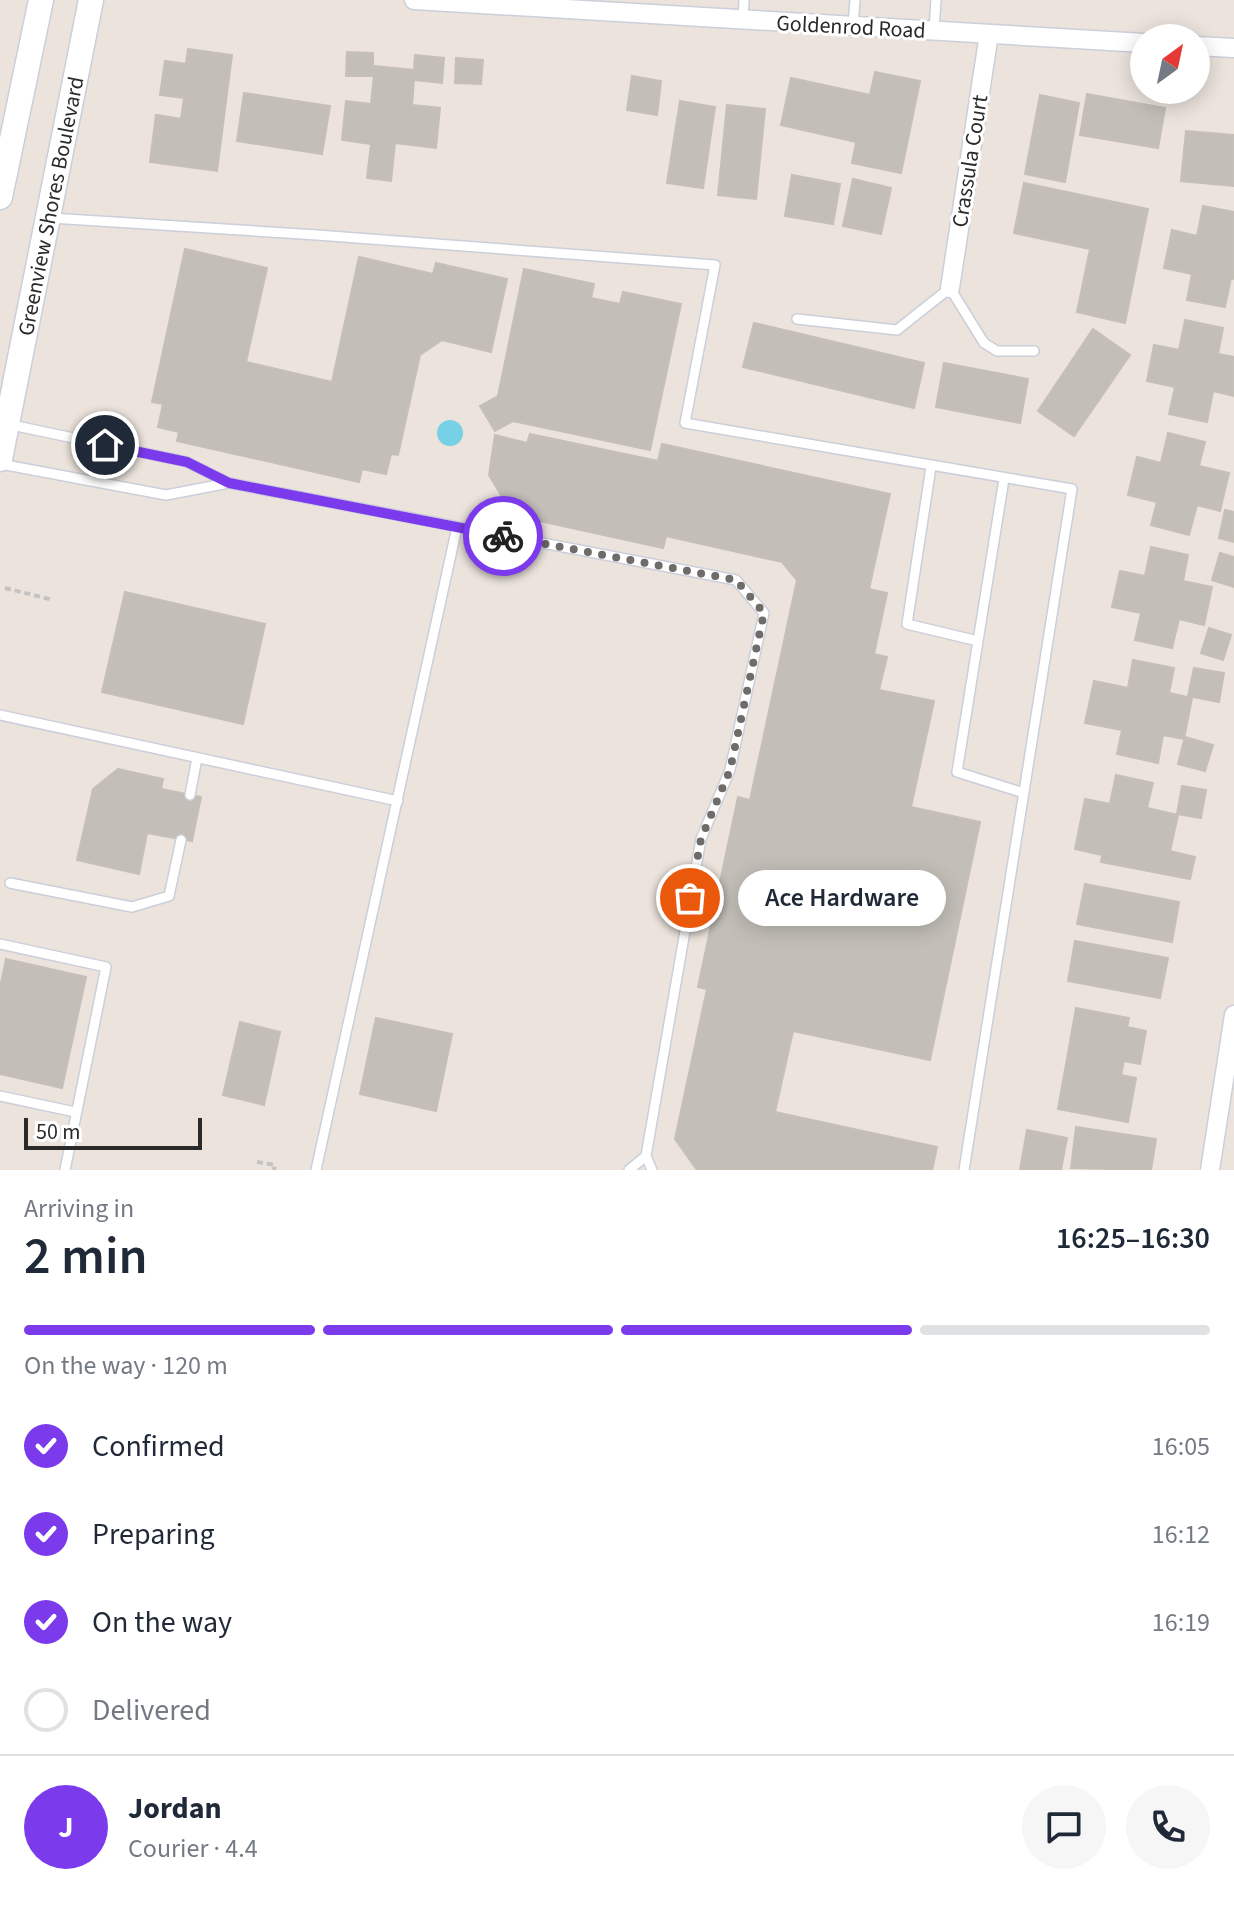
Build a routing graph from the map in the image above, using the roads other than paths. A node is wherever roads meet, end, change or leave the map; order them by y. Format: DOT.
graph roads {
  1 [pos="41,0"];
  2 [pos="91,0"];
  3 [pos="414,0"];
  4 [pos="744,0"];
  5 [pos="855,0"];
  6 [pos="936,0"];
  7 [pos="635,7"];
  8 [pos="743,20"];
  9 [pos="853,26"];
  10 [pos="934,31"];
  11 [pos="989,34"];
  12 [pos="1130,42"];
  13 [pos="1210,47"];
  14 [pos="1234,48"];
  15 [pos="0,197"];
  16 [pos="48,218"];
  17 [pos="950,288"];
  18 [pos="797,319"];
  19 [pos="1034,351"];
  20 [pos="4,424"];
  21 [pos="0,462"];
  22 [pos="931,467"];
  23 [pos="1004,479"];
  24 [pos="229,483"];
  25 [pos="457,527"];
  26 [pos="978,641"];
  27 [pos="0,715"];
  28 [pos="197,758"];
  29 [pos="1024,793"];
  30 [pos="190,795"];
  31 [pos="398,801"];
  32 [pos="181,840"];
  33 [pos="10,883"];
  34 [pos="0,944"];
  35 [pos="1234,1015"];
  36 [pos="0,1096"];
  37 [pos="75,1112"];
  38 [pos="646,1156"];
  39 [pos="65,1170"];
  40 [pos="316,1170"];
  41 [pos="629,1170"];
  42 [pos="652,1170"];
  43 [pos="964,1170"];
  44 [pos="1210,1170"];
  1 -- 15 [label="street"];
  2 -- 16 [label="street, Greenview Shores Boulevard"];
  3 -- 7 [label="street, Goldenrod Road"];
  4 -- 8 [label="lane"];
  5 -- 9 [label="lane"];
  6 -- 10 [label="lane"];
  7 -- 8 [label="street, Goldenrod Road"];
  8 -- 9 [label="street, Goldenrod Road"];
  9 -- 10 [label="street, Goldenrod Road"];
  10 -- 11 [label="street, Goldenrod Road"];
  11 -- 12 [label="street, Goldenrod Road"];
  11 -- 17 [label="street, Crassula Court"];
  13 -- 14 [label="street"];
  16 -- 20 [label="street, Greenview Shores Boulevard"];
  16 -- 22 [label="lane"];
  17 -- 18 [label="lane"];
  17 -- 19 [label="lane"];
  20 -- 21 [label="street, Greenview Shores Boulevard"];
  20 -- 24 [label="lane"];
  21 -- 24 [label="lane"];
  22 -- 23 [label="lane"];
  22 -- 26 [label="lane"];
  23 -- 26 [label="lane"];
  23 -- 29 [label="lane"];
  24 -- 25 [label="lane"];
  25 -- 31 [label="lane"];
  25 -- 38 [label="lane"];
  26 -- 29 [label="lane"];
  27 -- 28 [label="lane"];
  28 -- 30 [label="lane"];
  28 -- 31 [label="lane"];
  29 -- 43 [label="lane"];
  31 -- 40 [label="lane"];
  32 -- 33 [label="lane"];
  34 -- 37 [label="lane"];
  35 -- 44 [label="street"];
  36 -- 37 [label="lane"];
  37 -- 39 [label="lane"];
  38 -- 41 [label="lane"];
  38 -- 42 [label="lane"];
}
